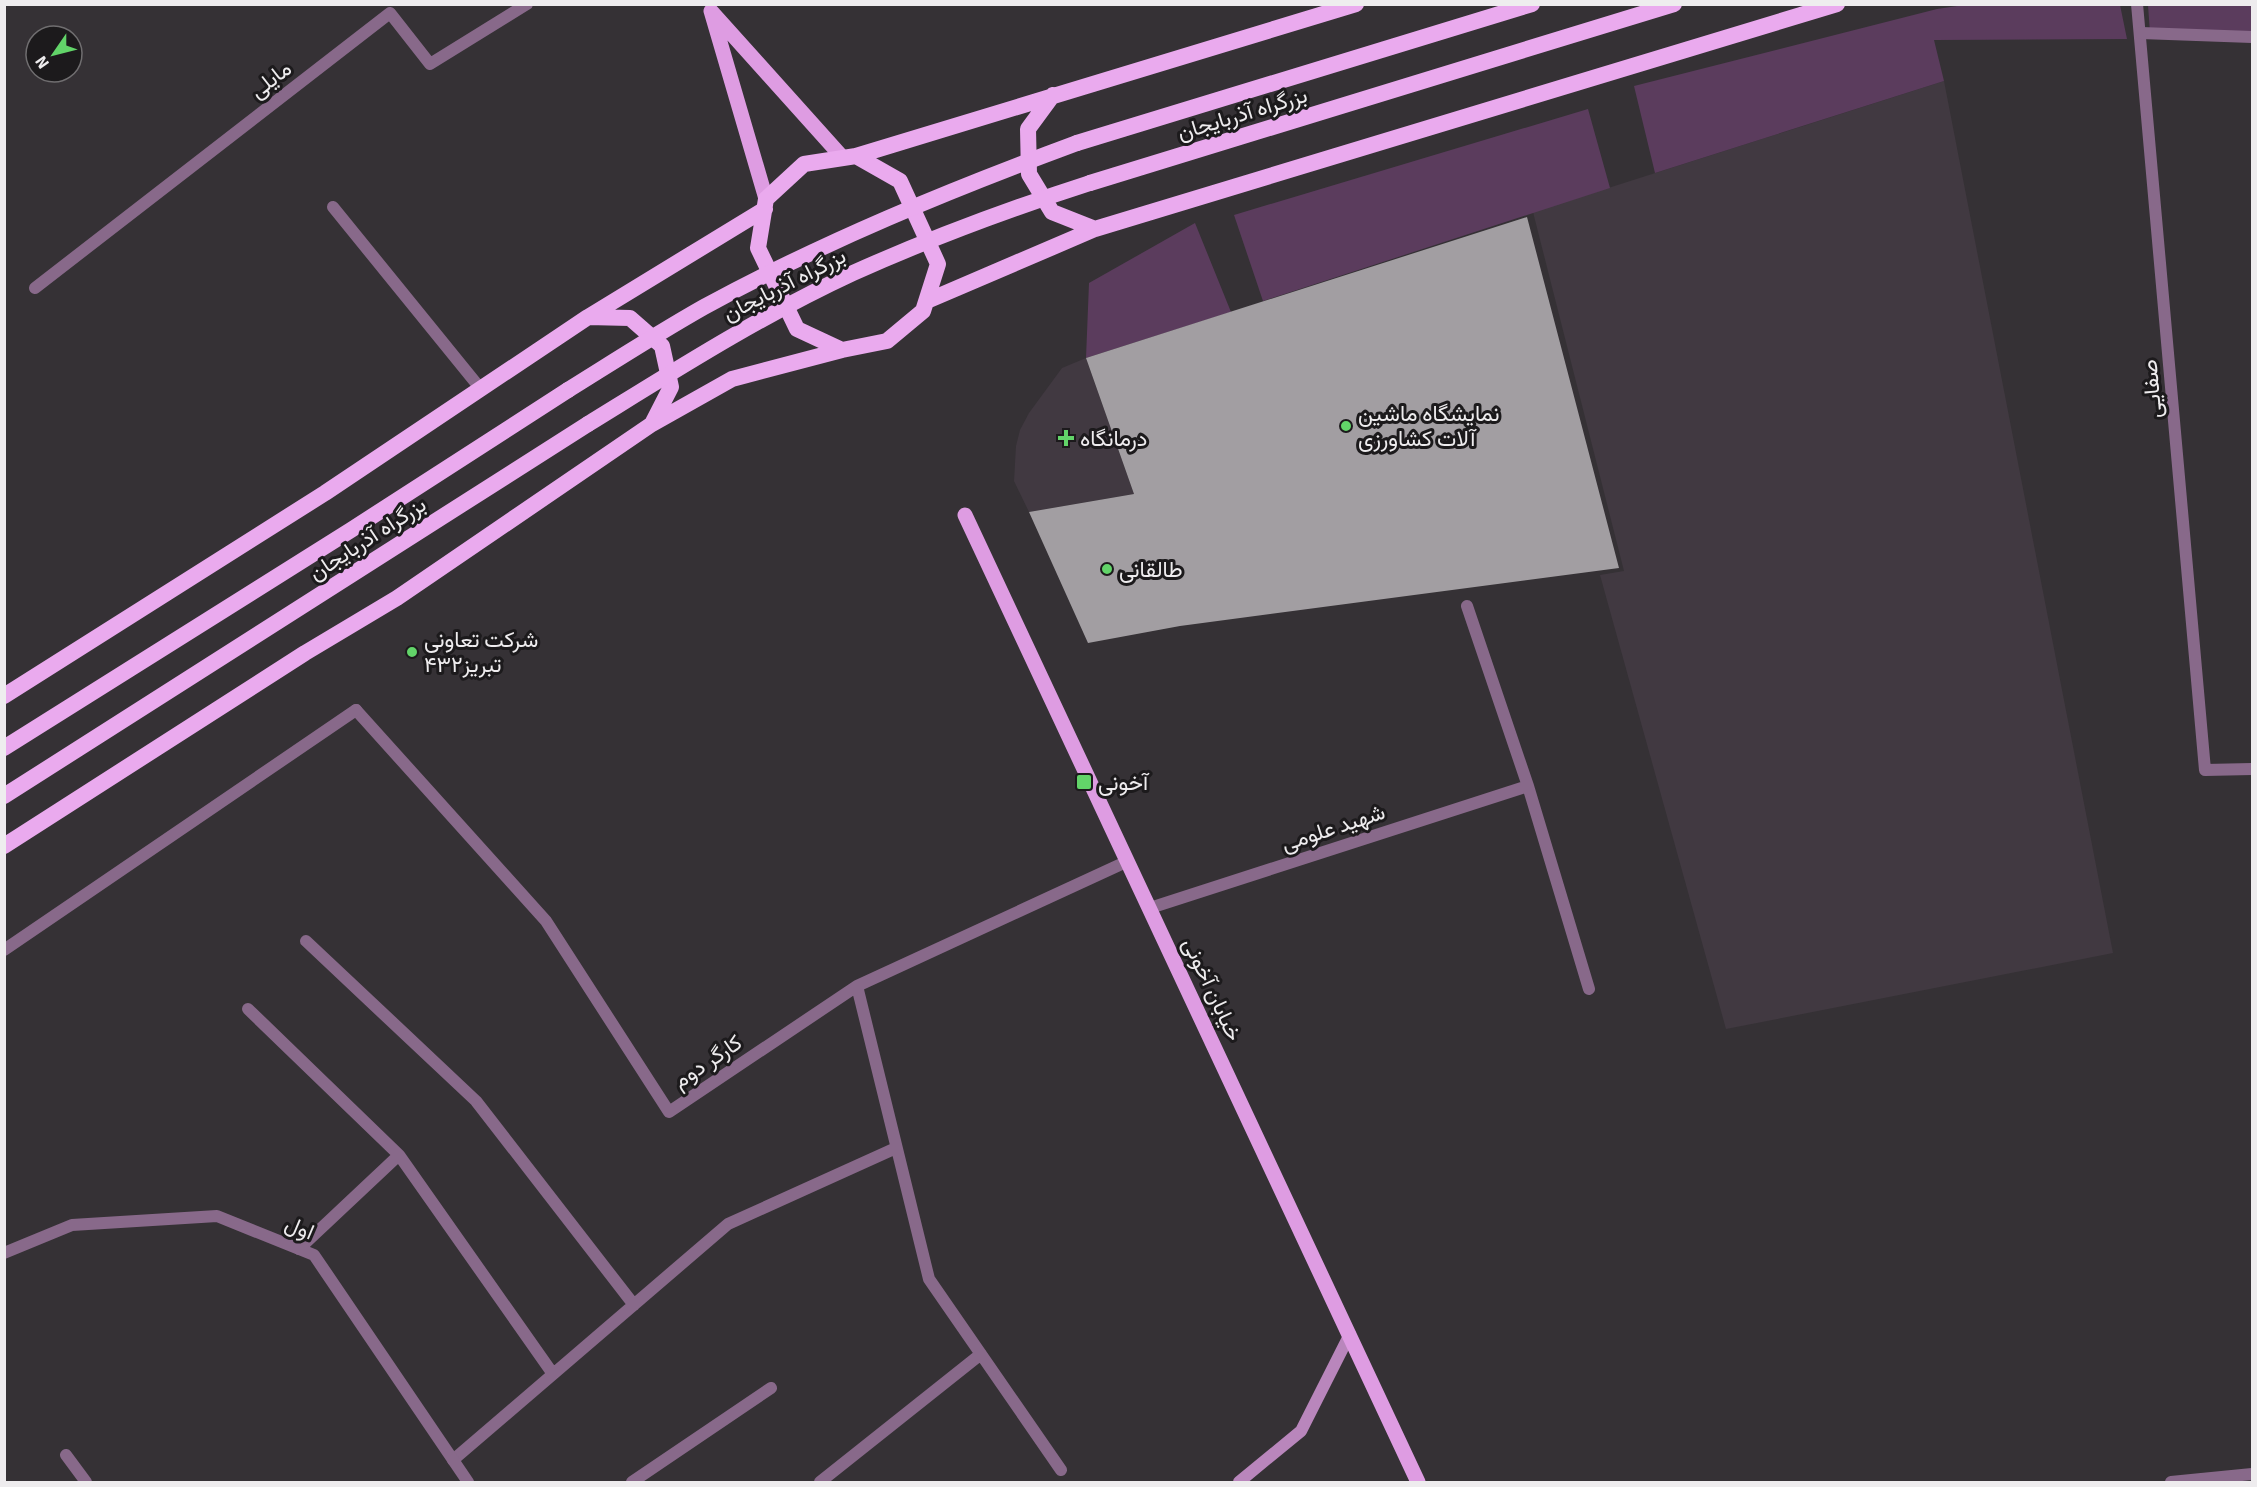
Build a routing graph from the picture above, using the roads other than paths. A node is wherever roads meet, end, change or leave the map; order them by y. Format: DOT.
graph roads {
  1 [pos="526,4"];
  2 [pos="1356,4"];
  3 [pos="1532,4"];
  4 [pos="1674,4"];
  5 [pos="1837,4"];
  6 [pos="2137,4"];
  7 [pos="709,8"];
  8 [pos="2141,33"];
  9 [pos="2253,37"];
  10 [pos="1053,94"];
  11 [pos="850,157"];
  12 [pos="766,204"];
  13 [pos="333,207"];
  14 [pos="1095,229"];
  15 [pos="35,288"];
  16 [pos="927,301"];
  17 [pos="588,317"];
  18 [pos="842,350"];
  19 [pos="480,388"];
  20 [pos="652,424"];
  21 [pos="965,514"];
  22 [pos="1467,606"];
  23 [pos="4,696"];
  24 [pos="4,748"];
  25 [pos="2253,769"];
  26 [pos="1528,786"];
  27 [pos="4,796"];
  28 [pos="4,846"];
  29 [pos="1128,861"];
  30 [pos="1150,908"];
  31 [pos="306,941"];
  32 [pos="4,950"];
  33 [pos="857,986"];
  34 [pos="1589,989"];
  35 [pos="248,1009"];
  36 [pos="896,1148"];
  37 [pos="399,1155"];
  38 [pos="299,1249"];
  39 [pos="4,1253"];
  40 [pos="634,1305"];
  41 [pos="1350,1334"];
  42 [pos="981,1354"];
  43 [pos="553,1374"];
  44 [pos="771,1388"];
  45 [pos="66,1455"];
  46 [pos="453,1460"];
  47 [pos="1061,1470"];
  48 [pos="2253,1474"];
  49 [pos="86,1482"];
  50 [pos="468,1482"];
  51 [pos="632,1482"];
  52 [pos="820,1482"];
  53 [pos="1239,1482"];
  54 [pos="1418,1482"];
  55 [pos="2171,1482"];
  1 -- 15 [label="street, مایلی"];
  2 -- 10 [label="highway"];
  3 -- 24 [label="highway, بزرگراه آذربایجان, bridge"];
  4 -- 27 [label="highway, بزرگراه آذربایجان, bridge"];
  5 -- 14 [label="highway"];
  6 -- 8 [label="street, صفایی"];
  7 -- 11 [label="main road"];
  7 -- 12 [label="main road"];
  8 -- 9 [label="street"];
  8 -- 25 [label="street, صفایی"];
  10 -- 11 [label="highway"];
  10 -- 14 [label="highway"];
  11 -- 12 [label="highway"];
  11 -- 16 [label="highway"];
  12 -- 17 [label="highway"];
  12 -- 18 [label="highway"];
  13 -- 19 [label="street"];
  14 -- 16 [label="highway"];
  16 -- 18 [label="highway"];
  17 -- 19 [label="highway"];
  17 -- 20 [label="highway"];
  18 -- 20 [label="highway"];
  19 -- 23 [label="highway"];
  20 -- 28 [label="highway"];
  21 -- 29 [label="main road, خیابان آخونی"];
  22 -- 26 [label="street"];
  26 -- 30 [label="street, شهید علومی"];
  26 -- 34 [label="street"];
  29 -- 30 [label="main road, خیابان آخونی"];
  29 -- 33 [label="street, کارگر دوم"];
  30 -- 41 [label="main road, خیابان آخونی"];
  31 -- 40 [label="street"];
  32 -- 33 [label="street, کارگر دوم"];
  33 -- 36 [label="street"];
  35 -- 37 [label="street"];
  36 -- 40 [label="street"];
  36 -- 42 [label="street"];
  37 -- 38 [label="street"];
  37 -- 43 [label="street"];
  38 -- 39 [label="street, اول"];
  38 -- 46 [label="street, اول"];
  40 -- 43 [label="street"];
  41 -- 53 [label="main road"];
  41 -- 54 [label="main road, خیابان آخونی"];
  42 -- 47 [label="street"];
  42 -- 52 [label="street"];
  43 -- 46 [label="street"];
  44 -- 51 [label="street"];
  45 -- 49 [label="street"];
  46 -- 50 [label="street, اول"];
  48 -- 55 [label="street"];
}
